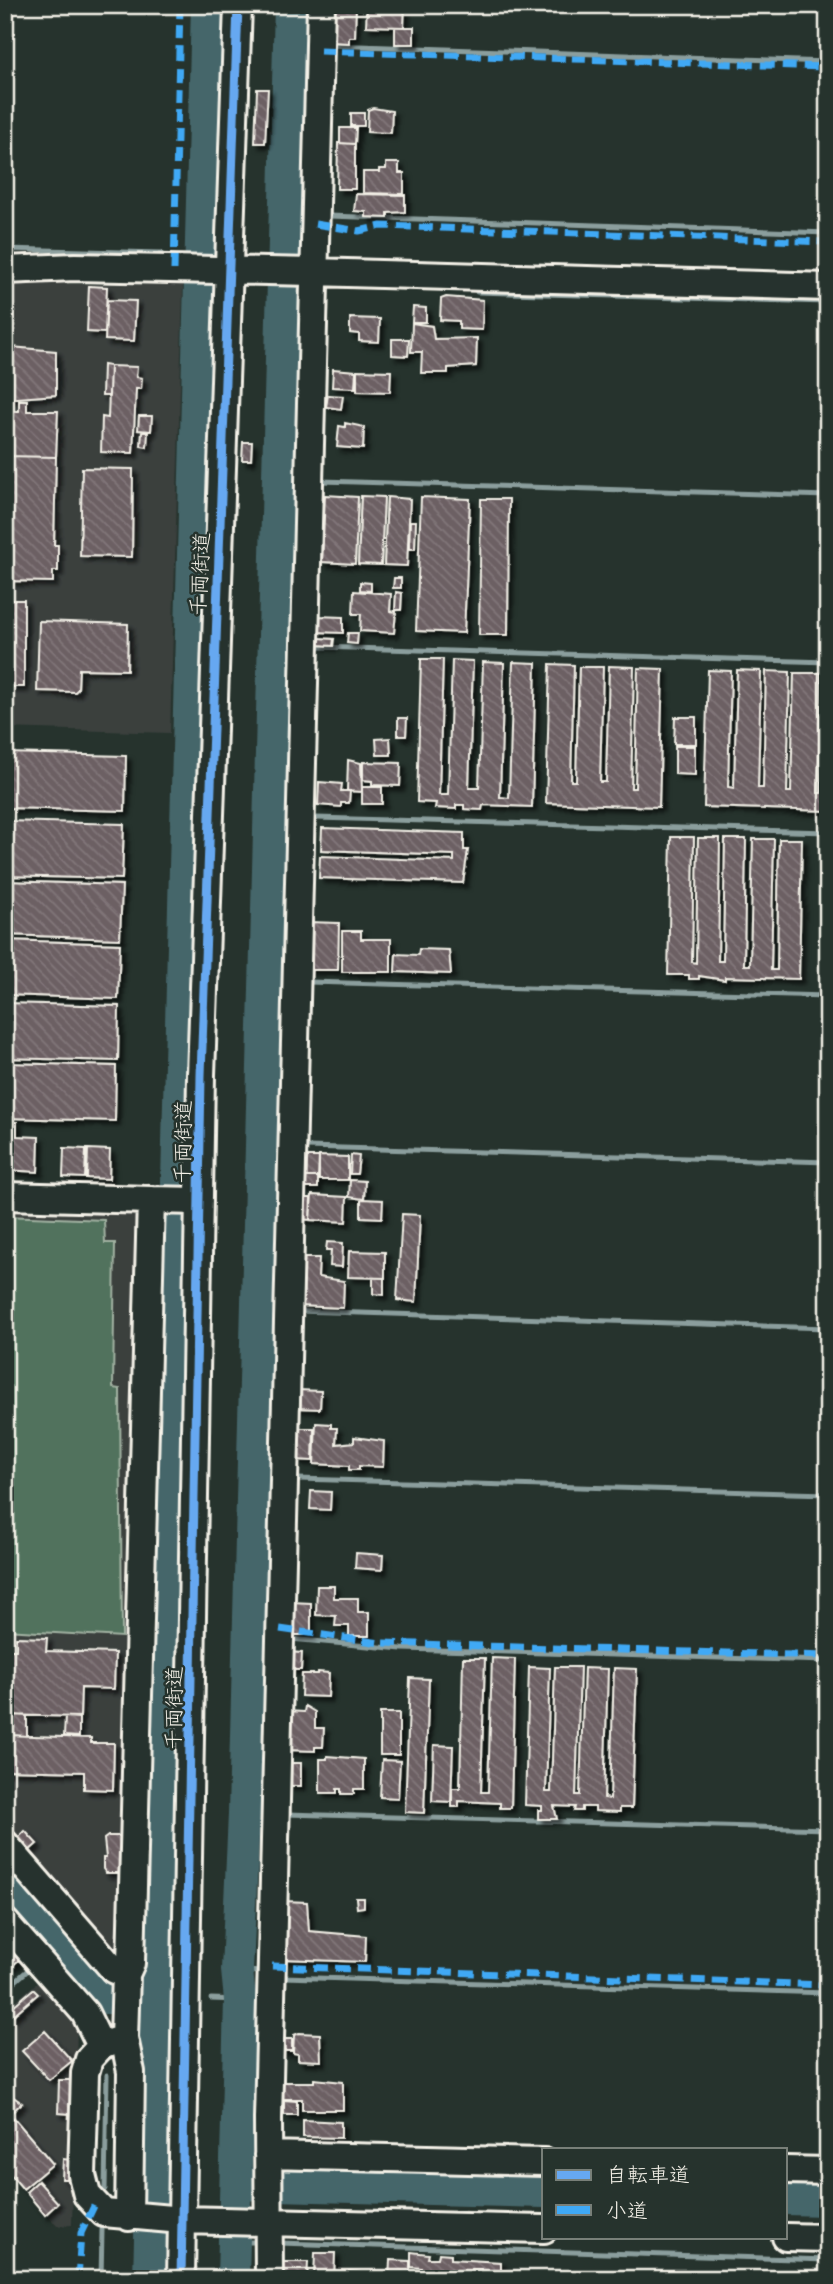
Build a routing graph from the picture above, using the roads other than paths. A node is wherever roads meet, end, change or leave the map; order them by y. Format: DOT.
graph roads {
  1 [pos="238,5"];
  2 [pos="321,5"];
  3 [pos="5,270"];
  4 [pos="218,272"];
  5 [pos="310,273"];
  6 [pos="828,287"];
  7 [pos="5,1196"];
  8 [pos="174,1200"];
  9 [pos="5,1844"];
  10 [pos="5,1922"];
  11 [pos="126,1978"];
  12 [pos="117,2036"];
  13 [pos="542,2162"];
  14 [pos="269,2163"];
  15 [pos="788,2170"];
  16 [pos="828,2171"];
  17 [pos="263,2217"];
  18 [pos="152,2219"];
  19 [pos="542,2229"];
  20 [pos="788,2237"];
  21 [pos="828,2238"];
  22 [pos="181,2279"];
  23 [pos="269,2279"];
  1 -- 4 [label="street, 千両街道"];
  2 -- 5 [label="street"];
  3 -- 4 [label="street"];
  4 -- 5 [label="street"];
  4 -- 8 [label="street, 千両街道"];
  5 -- 6 [label="street"];
  5 -- 14 [label="street"];
  7 -- 8 [label="street"];
  8 -- 11 [label="street"];
  8 -- 18 [label="street, 千両街道"];
  9 -- 11 [label="street"];
  10 -- 12 [label="street"];
  11 -- 12 [label="street"];
  12 -- 18 [label="street"];
  12 -- 18 [label="street"];
  13 -- 14 [label="street"];
  14 -- 17 [label="street"];
  15 -- 16 [label="street"];
  17 -- 18 [label="street"];
  17 -- 19 [label="street"];
  17 -- 23 [label="street"];
  18 -- 22 [label="street, 千両街道"];
  20 -- 21 [label="street"];
}
